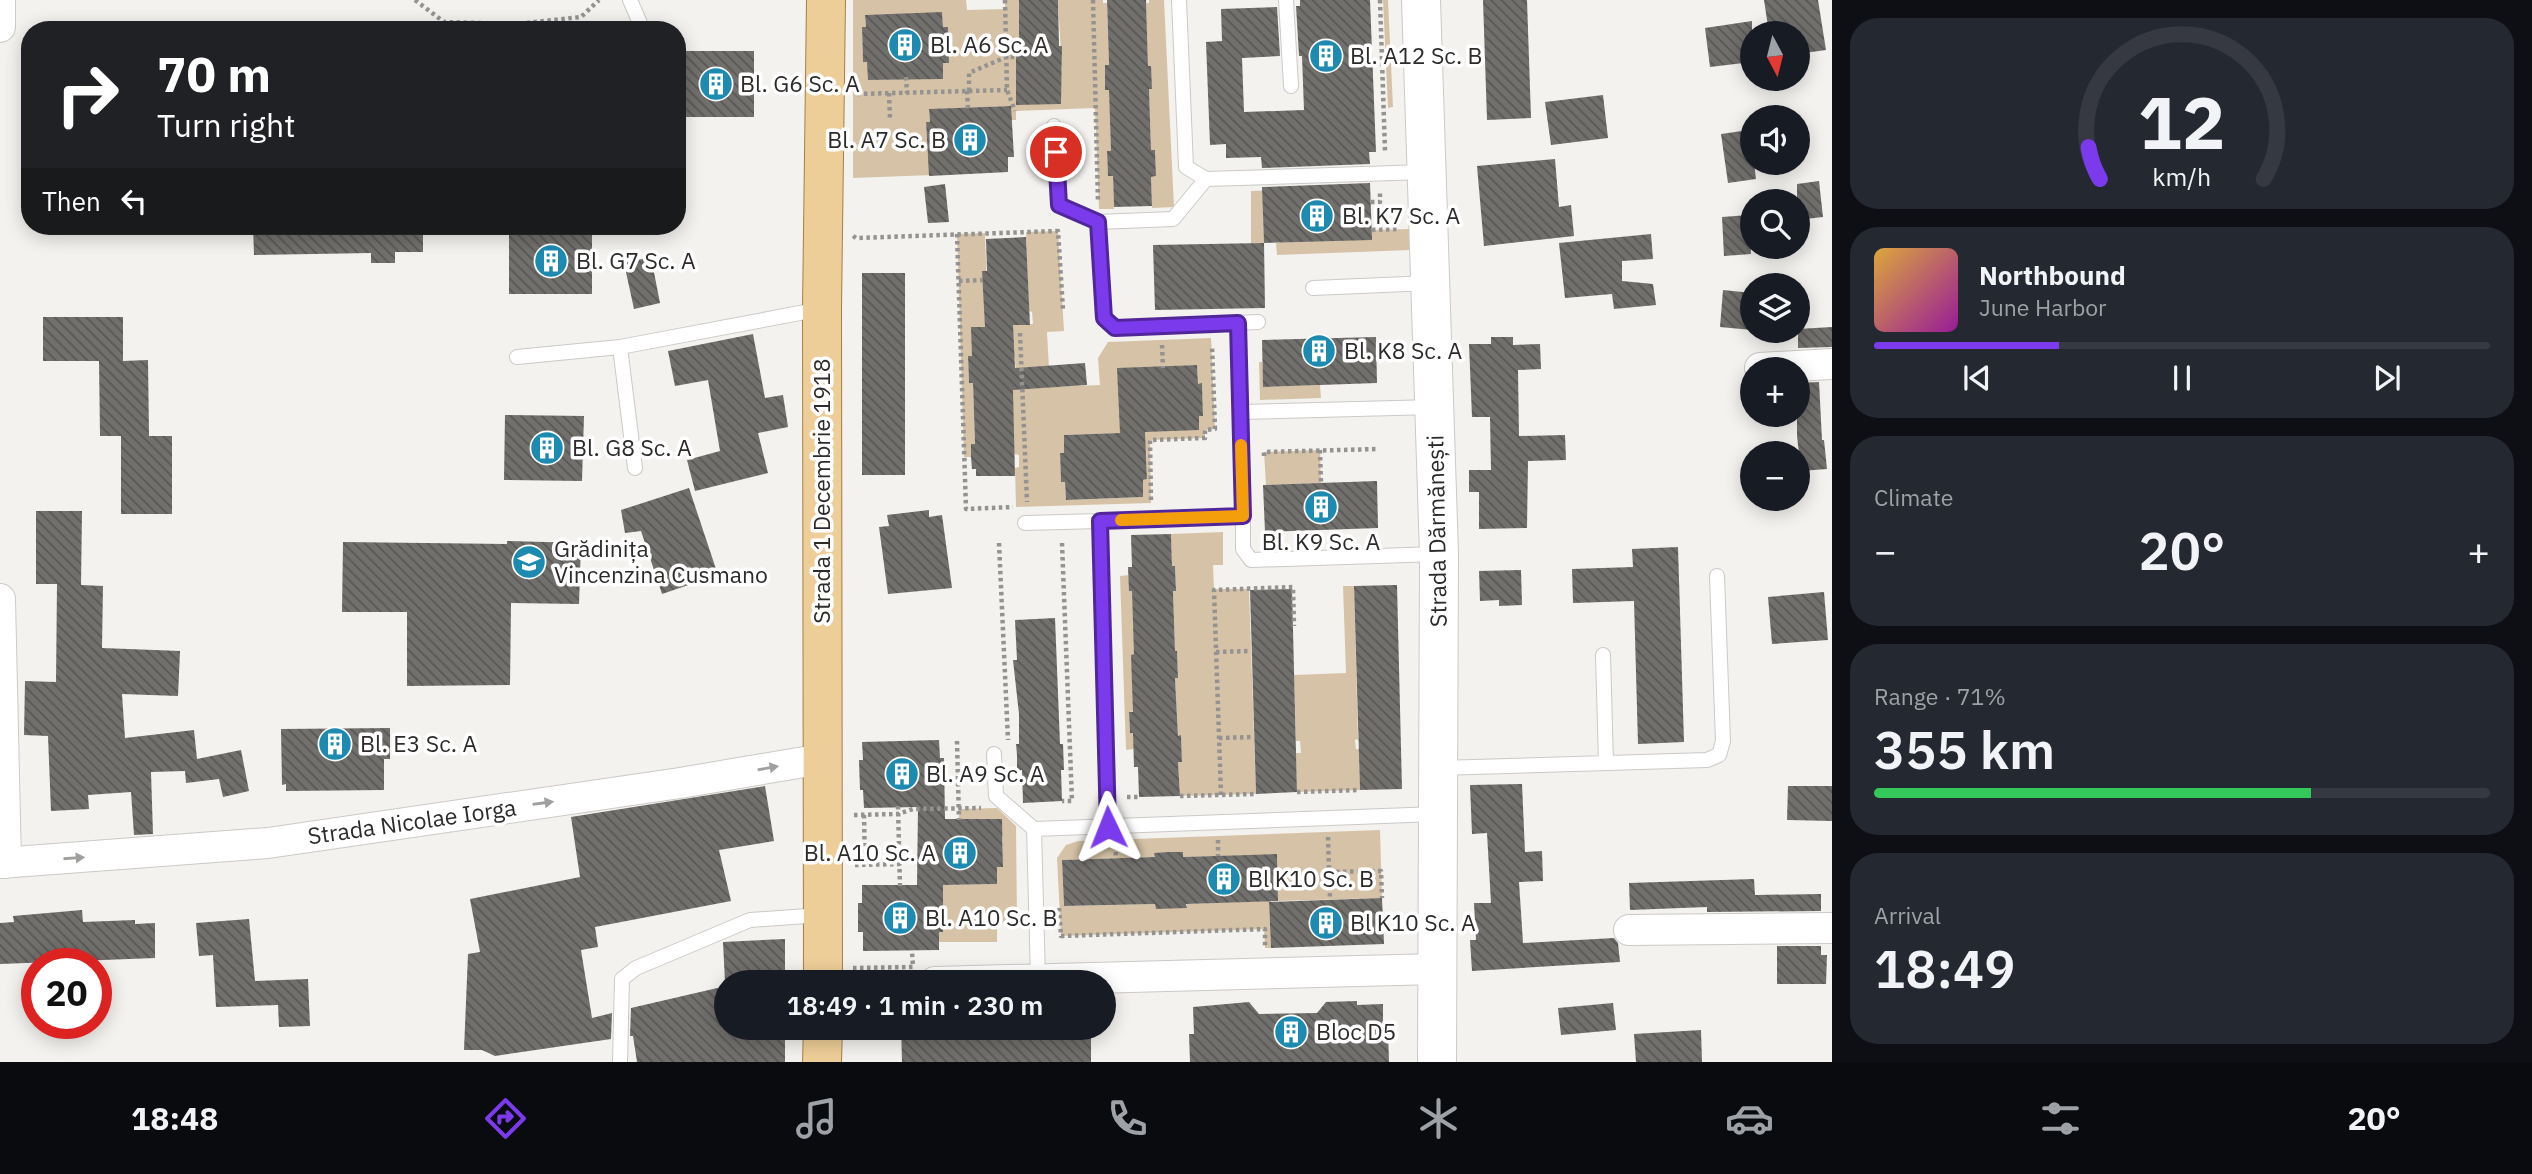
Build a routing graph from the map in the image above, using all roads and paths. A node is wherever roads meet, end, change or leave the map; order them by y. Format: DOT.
graph roads {
  1 [pos="0,0"];
  2 [pos="415,0"];
  3 [pos="599,0"];
  4 [pos="630,0"];
  5 [pos="825,0"];
  6 [pos="1006,0"];
  7 [pos="1093,0"];
  8 [pos="1179,0"];
  9 [pos="1286,0"];
  10 [pos="1380,0"];
  11 [pos="1421,0"];
  12 [pos="443,21"];
  13 [pos="544,21"];
  14 [pos="639,21"];
  15 [pos="0,27"];
  16 [pos="1006,57"];
  17 [pos="1016,57"];
  18 [pos="1095,73"];
  19 [pos="1105,73"];
  20 [pos="906,77"];
  21 [pos="1291,86"];
  22 [pos="1007,90"];
  23 [pos="968,91"];
  24 [pos="889,93"];
  25 [pos="907,93"];
  26 [pos="853,94"];
  27 [pos="968,108"];
  28 [pos="1016,111"];
  29 [pos="890,118"];
  30 [pos="1054,126"];
  31 [pos="1385,151"];
  32 [pos="1097,159"];
  33 [pos="1107,159"];
  34 [pos="1426,172"];
  35 [pos="1206,179"];
  36 [pos="1380,187"];
  37 [pos="1371,202"];
  38 [pos="1098,216"];
  39 [pos="1410,229"];
  40 [pos="1371,230"];
  41 [pos="957,234"];
  42 [pos="853,235"];
  43 [pos="983,279"];
  44 [pos="958,281"];
  45 [pos="1431,283"];
  46 [pos="1313,288"];
  47 [pos="822,309"];
  48 [pos="1063,310"];
  49 [pos="1238,323"];
  50 [pos="1258,323"];
  51 [pos="1020,333"];
  52 [pos="1211,338"];
  53 [pos="620,346"];
  54 [pos="517,357"];
  55 [pos="1832,365"];
  56 [pos="1810,366"];
  57 [pos="968,369"];
  58 [pos="961,370"];
  59 [pos="1435,407"];
  60 [pos="1241,412"];
  61 [pos="1378,449"];
  62 [pos="1320,450"];
  63 [pos="964,457"];
  64 [pos="971,457"];
  65 [pos="1265,463"];
  66 [pos="635,468"];
  67 [pos="1321,483"];
  68 [pos="1152,503"];
  69 [pos="1027,507"];
  70 [pos="966,509"];
  71 [pos="1243,516"];
  72 [pos="1100,521"];
  73 [pos="1026,523"];
  74 [pos="1062,540"];
  75 [pos="999,543"];
  76 [pos="1439,554"];
  77 [pos="1717,576"];
  78 [pos="0,599"];
  79 [pos="1294,626"];
  80 [pos="1251,651"];
  81 [pos="1216,652"];
  82 [pos="1603,655"];
  83 [pos="1254,737"];
  84 [pos="1219,738"];
  85 [pos="957,741"];
  86 [pos="1009,745"];
  87 [pos="994,754"];
  88 [pos="822,759"];
  89 [pos="1606,763"];
  90 [pos="1439,768"];
  91 [pos="1360,790"];
  92 [pos="1297,792"];
  93 [pos="1256,794"];
  94 [pos="1221,795"];
  95 [pos="1180,796"];
  96 [pos="1139,797"];
  97 [pos="1128,798"];
  98 [pos="1062,801"];
  99 [pos="898,806"];
  100 [pos="989,808"];
  101 [pos="959,809"];
  102 [pos="898,814"];
  103 [pos="1438,814"];
  104 [pos="850,815"];
  105 [pos="864,815"];
  106 [pos="959,820"];
  107 [pos="1108,827"];
  108 [pos="1034,829"];
  109 [pos="1328,831"];
  110 [pos="1218,836"];
  111 [pos="1218,856"];
  112 [pos="3,863"];
  113 [pos="865,864"];
  114 [pos="900,864"];
  115 [pos="850,865"];
  116 [pos="1329,873"];
  117 [pos="900,886"];
  118 [pos="1382,898"];
  119 [pos="1330,900"];
  120 [pos="822,915"];
  121 [pos="1832,928"];
  122 [pos="1629,930"];
  123 [pos="1061,936"];
  124 [pos="1266,951"];
  125 [pos="912,952"];
  126 [pos="1437,969"];
  127 [pos="837,970"];
  128 [pos="885,970"];
  129 [pos="1038,970"];
  130 [pos="1116,977"];
  131 [pos="822,1040"];
  132 [pos="620,1062"];
  133 [pos="822,1062"];
  134 [pos="1437,1062"];
  1 -- 15 [label="street"];
  2 -- 12 [label="path"];
  3 -- 13 [label="path"];
  4 -- 14 [label="lane"];
  5 -- 47 [label="main road, Strada 1 Decembrie 1918"];
  6 -- 16 [label="path"];
  7 -- 18 [label="path"];
  8 -- 35 [label="lane"];
  9 -- 21 [label="lane"];
  10 -- 31 [label="path"];
  11 -- 34 [label="street, Strada Dărmănești"];
  16 -- 17 [label="path"];
  16 -- 22 [label="path"];
  16 -- 23 [label="path"];
  18 -- 19 [label="path"];
  18 -- 32 [label="path"];
  20 -- 25 [label="path"];
  22 -- 23 [label="path"];
  22 -- 28 [label="path"];
  23 -- 25 [label="path"];
  23 -- 27 [label="path"];
  24 -- 25 [label="path"];
  24 -- 26 [label="path"];
  24 -- 29 [label="path"];
  30 -- 38 [label="lane"];
  32 -- 33 [label="path"];
  32 -- 38 [label="path"];
  34 -- 35 [label="lane"];
  34 -- 45 [label="street, Strada Dărmănești"];
  35 -- 38 [label="lane"];
  36 -- 37 [label="path"];
  38 -- 49 [label="lane"];
  39 -- 40 [label="path"];
  41 -- 42 [label="path"];
  41 -- 44 [label="path"];
  41 -- 48 [label="path"];
  43 -- 44 [label="path"];
  44 -- 58 [label="path"];
  45 -- 46 [label="lane"];
  45 -- 59 [label="street, Strada Dărmănești"];
  47 -- 53 [label="lane"];
  47 -- 88 [label="main road, Strada 1 Decembrie 1918"];
  49 -- 50 [label="lane"];
  49 -- 60 [label="lane"];
  51 -- 69 [label="path"];
  52 -- 68 [label="path"];
  53 -- 54 [label="lane"];
  53 -- 66 [label="lane"];
  55 -- 56 [label="street"];
  57 -- 58 [label="path"];
  58 -- 63 [label="path"];
  59 -- 60 [label="lane"];
  59 -- 76 [label="street, Strada Dărmănești"];
  60 -- 71 [label="lane"];
  61 -- 62 [label="path"];
  62 -- 65 [label="path"];
  62 -- 67 [label="path"];
  63 -- 64 [label="path"];
  63 -- 70 [label="path"];
  71 -- 72 [label="lane"];
  71 -- 76 [label="lane"];
  72 -- 73 [label="lane"];
  72 -- 107 [label="lane"];
  74 -- 98 [label="path"];
  75 -- 86 [label="path"];
  76 -- 90 [label="street, Strada Dărmănești"];
  77 -- 89 [label="lane"];
  78 -- 112 [label="street"];
  79 -- 81 [label="path"];
  80 -- 81 [label="path"];
  81 -- 84 [label="path"];
  82 -- 89 [label="lane"];
  83 -- 84 [label="path"];
  84 -- 94 [label="path"];
  85 -- 101 [label="path"];
  87 -- 108 [label="lane"];
  112 -- 88 [label="street, Strada Nicolae Iorga, one-way"];
  88 -- 120 [label="main road, Strada 1 Decembrie 1918"];
  89 -- 90 [label="lane"];
  90 -- 103 [label="street, Strada Dărmănești"];
  91 -- 92 [label="path"];
  93 -- 94 [label="path"];
  94 -- 95 [label="path"];
  96 -- 97 [label="path"];
  99 -- 102 [label="path"];
  100 -- 101 [label="path"];
  101 -- 102 [label="path"];
  101 -- 106 [label="path"];
  102 -- 105 [label="path"];
  102 -- 114 [label="path"];
  103 -- 107 [label="lane"];
  103 -- 126 [label="street, Strada Dărmănești"];
  104 -- 105 [label="path"];
  105 -- 113 [label="path"];
  107 -- 108 [label="lane"];
  108 -- 129 [label="lane"];
  109 -- 116 [label="path"];
  110 -- 111 [label="path"];
  113 -- 114 [label="path"];
  113 -- 115 [label="path"];
  114 -- 117 [label="path"];
  116 -- 118 [label="path"];
  116 -- 119 [label="path"];
  120 -- 127 [label="main road, Strada 1 Decembrie 1918"];
  120 -- 132 [label="lane"];
  121 -- 122 [label="street"];
  123 -- 124 [label="path"];
  125 -- 128 [label="path"];
  126 -- 130 [label="street"];
  126 -- 134 [label="street, Strada Dărmănești"];
  131 -- 133 [label="main road"];
}
